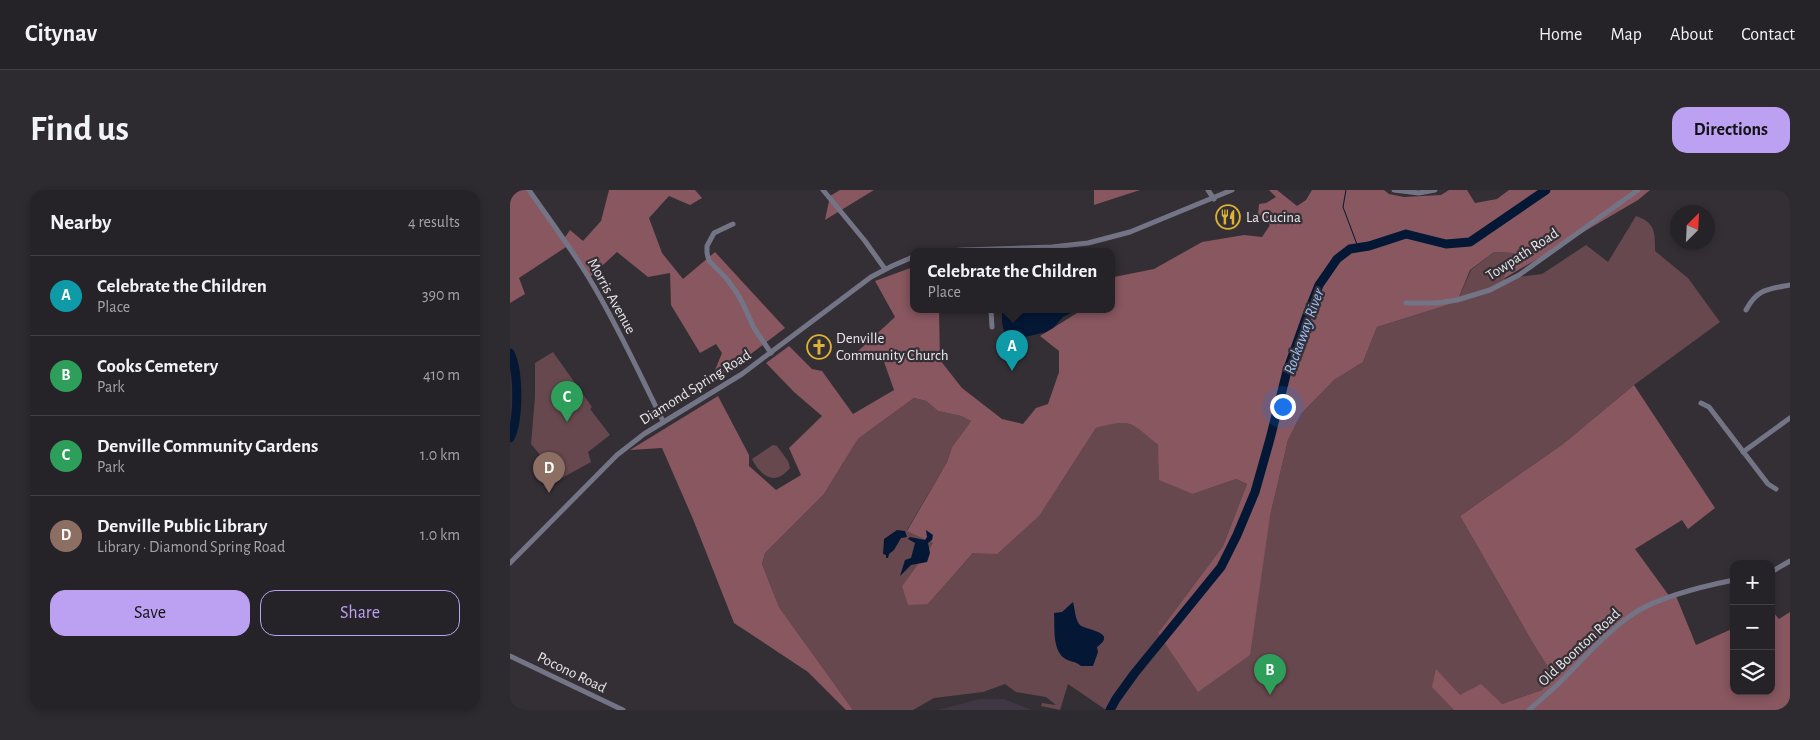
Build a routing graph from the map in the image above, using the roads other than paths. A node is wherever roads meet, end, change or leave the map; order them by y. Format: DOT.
graph roads {
  1 [pos="529,190"];
  2 [pos="823,190"];
  3 [pos="1208,190"];
  4 [pos="1232,190"];
  5 [pos="1394,190"];
  6 [pos="1435,190"];
  7 [pos="1638,190"];
  8 [pos="1214,199"];
  9 [pos="733,224"];
  10 [pos="1034,248"];
  11 [pos="910,258"];
  12 [pos="885,269"];
  13 [pos="1790,285"];
  14 [pos="1406,303"];
  15 [pos="1746,310"];
  16 [pos="991,313"];
  17 [pos="992,327"];
  18 [pos="771,352"];
  19 [pos="1701,403"];
  20 [pos="1790,418"];
  21 [pos="663,421"];
  22 [pos="1743,452"];
  23 [pos="1776,489"];
  24 [pos="1790,562"];
  25 [pos="510,563"];
  26 [pos="1775,570"];
  27 [pos="1730,581"];
  28 [pos="510,656"];
  29 [pos="623,710"];
  30 [pos="1529,710"];
  1 -- 21 [label="street, Morris Avenue"];
  2 -- 12 [label="street"];
  3 -- 8 [label="street"];
  4 -- 8 [label="street"];
  5 -- 6 [label="street"];
  7 -- 14 [label="street, Towpath Road"];
  8 -- 10 [label="street"];
  9 -- 18 [label="street"];
  11 -- 12 [label="street, Diamond Spring Road"];
  12 -- 18 [label="street, Diamond Spring Road"];
  13 -- 15 [label="street"];
  16 -- 17 [label="street"];
  18 -- 21 [label="street, Diamond Spring Road"];
  19 -- 22 [label="street"];
  20 -- 22 [label="street"];
  21 -- 25 [label="street, Diamond Spring Road"];
  22 -- 23 [label="street"];
  24 -- 26 [label="street"];
  27 -- 30 [label="street, Old Boonton Road"];
  28 -- 29 [label="street, Pocono Road"];
}
